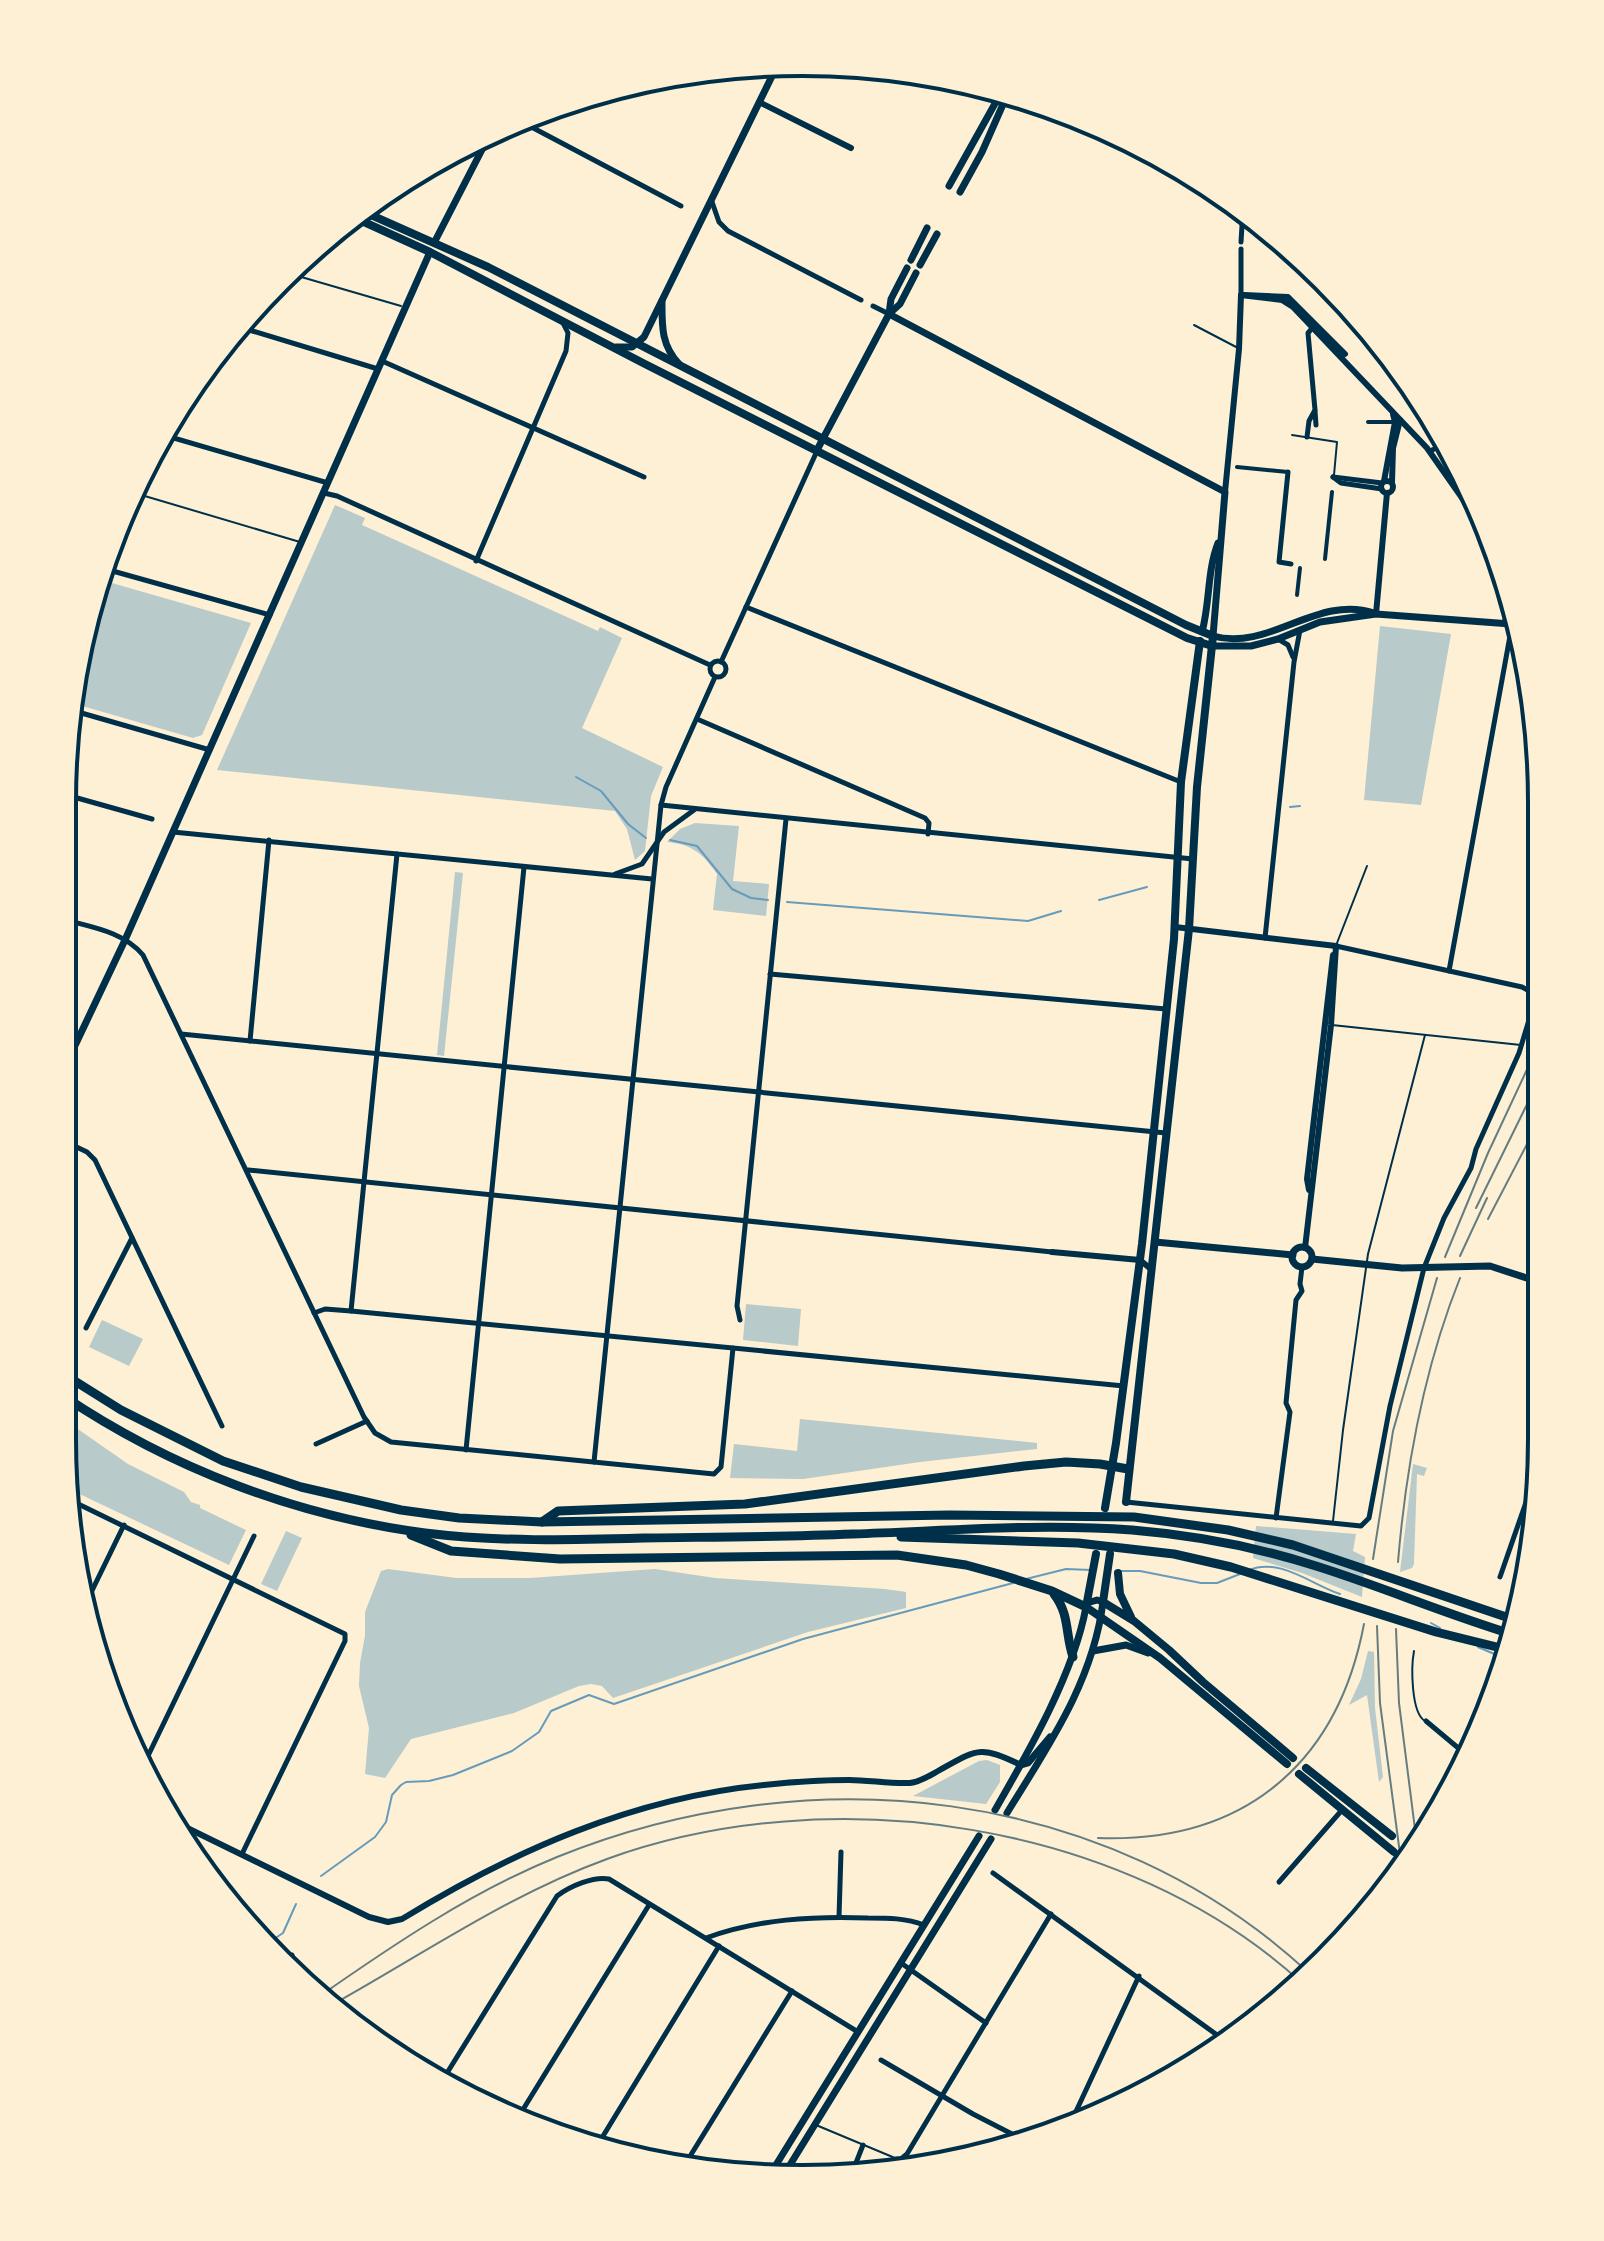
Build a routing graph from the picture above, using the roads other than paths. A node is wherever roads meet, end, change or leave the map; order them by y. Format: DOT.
graph roads {
  1 [pos="771,77"];
  2 [pos="759,102"];
  3 [pos="995,103"];
  4 [pos="1003,105"];
  5 [pos="533,128"];
  6 [pos="851,148"];
  7 [pos="481,151"];
  8 [pos="949,186"];
  9 [pos="960,192"];
  10 [pos="711,199"];
  11 [pos="681,206"];
  12 [pos="373,217"];
  13 [pos="366,222"];
  14 [pos="1242,225"];
  15 [pos="927,228"];
  16 [pos="937,234"];
  17 [pos="432,247"];
  18 [pos="301,277"];
  19 [pos="1241,295"];
  20 [pos="662,299"];
  21 [pos="861,300"];
  22 [pos="873,306"];
  23 [pos="406,308"];
  24 [pos="889,314"];
  25 [pos="556,318"];
  26 [pos="1194,325"];
  27 [pos="1315,326"];
  28 [pos="250,330"];
  29 [pos="636,345"];
  30 [pos="611,346"];
  31 [pos="1239,349"];
  32 [pos="380,365"];
  33 [pos="688,372"];
  34 [pos="1315,410"];
  35 [pos="1397,421"];
  36 [pos="1368,422"];
  37 [pos="1316,425"];
  38 [pos="533,428"];
  39 [pos="1398,431"];
  40 [pos="1412,431"];
  41 [pos="1292,435"];
  42 [pos="1307,437"];
  43 [pos="174,438"];
  44 [pos="823,440"];
  45 [pos="1436,448"];
  46 [pos="817,450"];
  47 [pos="1430,451"];
  48 [pos="1237,467"];
  49 [pos="1288,472"];
  50 [pos="644,477"];
  51 [pos="1333,477"];
  52 [pos="328,483"];
  53 [pos="1385,486"];
  54 [pos="1458,491"];
  55 [pos="1225,492"];
  56 [pos="1332,492"];
  57 [pos="324,493"];
  58 [pos="144,496"];
  59 [pos="1220,537"];
  60 [pos="301,542"];
  61 [pos="1325,559"];
  62 [pos="476,561"];
  63 [pos="1291,564"];
  64 [pos="1300,568"];
  65 [pos="114,571"];
  66 [pos="1297,595"];
  67 [pos="746,607"];
  68 [pos="1376,614"];
  69 [pos="270,615"];
  70 [pos="1505,624"];
  71 [pos="1301,629"];
  72 [pos="1202,632"];
  73 [pos="1278,639"];
  74 [pos="1509,640"];
  75 [pos="1212,641"];
  76 [pos="1200,643"];
  77 [pos="721,662"];
  78 [pos="1294,662"];
  79 [pos="710,665"];
  80 [pos="715,677"];
  81 [pos="81,713"];
  82 [pos="697,719"];
  83 [pos="210,750"];
  84 [pos="1181,782"];
  85 [pos="76,798"];
  86 [pos="661,805"];
  87 [pos="695,809"];
  88 [pos="152,819"];
  89 [pos="786,819"];
  90 [pos="173,832"];
  91 [pos="928,834"];
  92 [pos="269,840"];
  93 [pos="656,842"];
  94 [pos="397,854"];
  95 [pos="1178,858"];
  96 [pos="1193,859"];
  97 [pos="1367,866"];
  98 [pos="524,867"];
  99 [pos="612,875"];
  100 [pos="652,879"];
  101 [pos="76,924"];
  102 [pos="1175,927"];
  103 [pos="1189,929"];
  104 [pos="1265,938"];
  105 [pos="125,940"];
  106 [pos="1336,946"];
  107 [pos="1449,971"];
  108 [pos="770,974"];
  109 [pos="1528,990"];
  110 [pos="1166,1009"];
  111 [pos="1327,1024"];
  112 [pos="1528,1024"];
  113 [pos="181,1034"];
  114 [pos="1425,1035"];
  115 [pos="250,1041"];
  116 [pos="76,1043"];
  117 [pos="1522,1045"];
  118 [pos="375,1054"];
  119 [pos="503,1066"];
  120 [pos="632,1079"];
  121 [pos="758,1092"];
  122 [pos="1153,1132"];
  123 [pos="1166,1133"];
  124 [pos="76,1147"];
  125 [pos="247,1170"];
  126 [pos="363,1181"];
  127 [pos="490,1194"];
  128 [pos="619,1207"];
  129 [pos="746,1221"];
  130 [pos="132,1238"];
  131 [pos="1155,1242"];
  132 [pos="1142,1244"];
  133 [pos="1305,1248"];
  134 [pos="1052,1252"];
  135 [pos="1293,1255"];
  136 [pos="1130,1259"];
  137 [pos="1312,1259"];
  138 [pos="1140,1260"];
  139 [pos="1367,1264"];
  140 [pos="1302,1267"];
  141 [pos="1424,1268"];
  142 [pos="1152,1271"];
  143 [pos="1528,1278"];
  144 [pos="351,1311"];
  145 [pos="314,1313"];
  146 [pos="740,1320"];
  147 [pos="478,1323"];
  148 [pos="86,1328"];
  149 [pos="605,1336"];
  150 [pos="733,1348"];
  151 [pos="76,1382"];
  152 [pos="1124,1386"];
  153 [pos="76,1404"];
  154 [pos="367,1421"];
  155 [pos="222,1426"];
  156 [pos="316,1444"];
  157 [pos="466,1450"];
  158 [pos="594,1462"];
  159 [pos="1113,1466"];
  160 [pos="1128,1469"];
  161 [pos="1126,1502"];
  162 [pos="80,1504"];
  163 [pos="1524,1506"];
  164 [pos="1105,1508"];
  165 [pos="1276,1518"];
  166 [pos="542,1522"];
  167 [pos="1333,1523"];
  168 [pos="124,1525"];
  169 [pos="393,1528"];
  170 [pos="853,1534"];
  171 [pos="254,1536"];
  172 [pos="1096,1554"];
  173 [pos="1110,1554"];
  174 [pos="1118,1573"];
  175 [pos="1500,1577"];
  176 [pos="234,1578"];
  177 [pos="92,1590"];
  178 [pos="1052,1591"];
  179 [pos="1103,1602"];
  180 [pos="1086,1605"];
  181 [pos="1102,1617"];
  182 [pos="1505,1617"];
  183 [pos="1134,1621"];
  184 [pos="1502,1631"];
  185 [pos="1497,1647"];
  186 [pos="1093,1651"];
  187 [pos="1414,1651"];
  188 [pos="1073,1657"];
  189 [pos="1160,1658"];
  190 [pos="1426,1721"];
  191 [pos="1059,1727"];
  192 [pos="1458,1748"];
  193 [pos="149,1755"];
  194 [pos="1021,1765"];
  195 [pos="1302,1771"];
  196 [pos="1345,1806"];
  197 [pos="995,1810"];
  198 [pos="1007,1813"];
  199 [pos="190,1829"];
  200 [pos="979,1836"];
  201 [pos="1392,1836"];
  202 [pos="991,1839"];
  203 [pos="841,1852"];
  204 [pos="1394,1852"];
  205 [pos="242,1854"];
  206 [pos="993,1873"];
  207 [pos="1279,1882"];
  208 [pos="649,1905"];
  209 [pos="1051,1914"];
  210 [pos="839,1917"];
  211 [pos="925,1925"];
  212 [pos="705,1938"];
  213 [pos="719,1946"];
  214 [pos="901,1963"];
  215 [pos="911,1969"];
  216 [pos="1139,1976"];
  217 [pos="792,1991"];
  218 [pos="986,2023"];
  219 [pos="858,2032"];
  220 [pos="1217,2035"];
  221 [pos="881,2060"];
  222 [pos="447,2072"];
  223 [pos="943,2094"];
  224 [pos="523,2110"];
  225 [pos="1076,2111"];
  226 [pos="815,2124"];
  227 [pos="1011,2133"];
  228 [pos="603,2136"];
  229 [pos="863,2145"];
  230 [pos="690,2156"];
  231 [pos="902,2158"];
  232 [pos="896,2159"];
  233 [pos="856,2162"];
  234 [pos="777,2164"];
  235 [pos="790,2164"];
  1 -- 2 [label="main road"];
  2 -- 6 [label="street"];
  2 -- 10 [label="main road"];
  3 -- 8 [label="main road"];
  4 -- 9 [label="main road"];
  5 -- 11 [label="street"];
  7 -- 17 [label="main road"];
  10 -- 20 [label="main road"];
  10 -- 21 [label="street"];
  12 -- 17 [label="highway"];
  13 -- 17 [label="highway"];
  14 -- 19 [label="street"];
  15 -- 24 [label="main road"];
  16 -- 24 [label="main road"];
  17 -- 23 [label="main road"];
  17 -- 25 [label="highway"];
  17 -- 29 [label="highway"];
  18 -- 23 [label="lane"];
  19 -- 27 [label="street"];
  19 -- 31 [label="street"];
  20 -- 29 [label="main road"];
  20 -- 33 [label="main road"];
  22 -- 24 [label="street"];
  23 -- 32 [label="main road"];
  24 -- 44 [label="main road"];
  24 -- 55 [label="main road"];
  25 -- 30 [label="highway"];
  25 -- 38 [label="street"];
  26 -- 31 [label="lane"];
  27 -- 34 [label="street"];
  27 -- 35 [label="street"];
  27 -- 35 [label="street"];
  28 -- 32 [label="street"];
  29 -- 30 [label="main road"];
  29 -- 33 [label="highway"];
  30 -- 46 [label="highway"];
  31 -- 55 [label="street"];
  32 -- 38 [label="street"];
  32 -- 52 [label="main road"];
  33 -- 44 [label="highway"];
  34 -- 37 [label="street"];
  34 -- 42 [label="street"];
  35 -- 36 [label="street"];
  35 -- 39 [label="street"];
  35 -- 40 [label="street"];
  35 -- 53 [label="street"];
  38 -- 50 [label="street"];
  38 -- 62 [label="street"];
  39 -- 40 [label="street"];
  39 -- 53 [label="street"];
  40 -- 47 [label="street"];
  41 -- 42 [label="lane"];
  42 -- 51 [label="lane"];
  43 -- 52 [label="street"];
  44 -- 46 [label="main road"];
  44 -- 72 [label="highway"];
  45 -- 47 [label="street"];
  46 -- 67 [label="street"];
  46 -- 76 [label="highway"];
  47 -- 54 [label="street"];
  48 -- 49 [label="street"];
  49 -- 63 [label="street"];
  51 -- 53 [label="street"];
  52 -- 57 [label="main road"];
  53 -- 68 [label="street"];
  55 -- 59 [label="main road"];
  56 -- 61 [label="street"];
  57 -- 60 [label="main road"];
  57 -- 62 [label="street"];
  58 -- 60 [label="lane"];
  59 -- 72 [label="main road"];
  59 -- 75 [label="main road"];
  60 -- 69 [label="main road"];
  62 -- 79 [label="street"];
  64 -- 66 [label="street"];
  65 -- 69 [label="street"];
  67 -- 77 [label="street"];
  67 -- 84 [label="street"];
  68 -- 70 [label="main road"];
  68 -- 71 [label="main road"];
  68 -- 75 [label="main road"];
  69 -- 83 [label="main road"];
  71 -- 73 [label="main road"];
  71 -- 78 [label="street"];
  72 -- 75 [label="highway"];
  72 -- 76 [label="highway"];
  73 -- 75 [label="main road"];
  73 -- 78 [label="street"];
  74 -- 107 [label="street"];
  75 -- 76 [label="highway"];
  75 -- 96 [label="highway"];
  76 -- 84 [label="highway"];
  77 -- 79 [label="street"];
  77 -- 80 [label="street"];
  78 -- 104 [label="street"];
  79 -- 80 [label="street"];
  80 -- 82 [label="street"];
  81 -- 83 [label="street"];
  82 -- 86 [label="street"];
  82 -- 91 [label="street"];
  83 -- 90 [label="main road"];
  84 -- 95 [label="highway"];
  85 -- 88 [label="street"];
  86 -- 87 [label="street"];
  86 -- 93 [label="street"];
  87 -- 89 [label="street"];
  87 -- 93 [label="street"];
  89 -- 91 [label="street"];
  89 -- 108 [label="street"];
  90 -- 92 [label="street"];
  90 -- 105 [label="main road"];
  91 -- 95 [label="street"];
  92 -- 94 [label="street"];
  92 -- 115 [label="street"];
  93 -- 99 [label="street"];
  93 -- 100 [label="street"];
  94 -- 98 [label="street"];
  94 -- 118 [label="street"];
  95 -- 96 [label="street"];
  95 -- 102 [label="highway"];
  96 -- 103 [label="highway"];
  97 -- 106 [label="lane"];
  98 -- 99 [label="street"];
  98 -- 119 [label="street"];
  99 -- 100 [label="street"];
  100 -- 120 [label="street"];
  101 -- 105 [label="street"];
  102 -- 103 [label="street"];
  102 -- 110 [label="highway"];
  103 -- 104 [label="street"];
  103 -- 123 [label="highway"];
  104 -- 106 [label="street"];
  105 -- 113 [label="street"];
  105 -- 116 [label="main road"];
  106 -- 107 [label="street"];
  106 -- 111 [label="street"];
  107 -- 109 [label="street"];
  108 -- 110 [label="street"];
  108 -- 121 [label="street"];
  110 -- 122 [label="highway"];
  111 -- 114 [label="lane"];
  111 -- 133 [label="street"];
  112 -- 117 [label="street"];
  113 -- 115 [label="street"];
  113 -- 125 [label="street"];
  114 -- 117 [label="lane"];
  114 -- 139 [label="lane"];
  115 -- 118 [label="street"];
  117 -- 141 [label="street"];
  118 -- 119 [label="street"];
  118 -- 126 [label="street"];
  119 -- 120 [label="street"];
  119 -- 127 [label="street"];
  120 -- 121 [label="street"];
  120 -- 128 [label="street"];
  121 -- 122 [label="street"];
  121 -- 129 [label="street"];
  122 -- 123 [label="street"];
  122 -- 132 [label="highway"];
  123 -- 131 [label="highway"];
  124 -- 130 [label="street"];
  125 -- 126 [label="street"];
  125 -- 145 [label="street"];
  126 -- 127 [label="street"];
  126 -- 144 [label="street"];
  127 -- 128 [label="street"];
  127 -- 147 [label="street"];
  128 -- 129 [label="street"];
  128 -- 149 [label="street"];
  129 -- 134 [label="street"];
  129 -- 146 [label="street"];
  130 -- 148 [label="street"];
  130 -- 155 [label="street"];
  131 -- 132 [label="street"];
  131 -- 135 [label="main road"];
  131 -- 142 [label="highway"];
  132 -- 136 [label="street"];
  132 -- 138 [label="highway"];
  133 -- 135 [label="main road"];
  133 -- 137 [label="main road"];
  134 -- 136 [label="street"];
  135 -- 140 [label="main road"];
  136 -- 138 [label="street"];
  137 -- 139 [label="main road"];
  137 -- 140 [label="main road"];
  138 -- 142 [label="street"];
  138 -- 152 [label="highway"];
  139 -- 141 [label="main road"];
  139 -- 167 [label="lane"];
  140 -- 165 [label="street"];
  141 -- 143 [label="main road"];
  141 -- 167 [label="street"];
  142 -- 160 [label="highway"];
  144 -- 145 [label="street"];
  144 -- 147 [label="street"];
  145 -- 154 [label="street"];
  147 -- 149 [label="street"];
  147 -- 157 [label="street"];
  149 -- 150 [label="street"];
  149 -- 158 [label="street"];
  150 -- 152 [label="street"];
  150 -- 158 [label="street"];
  151 -- 166 [label="highway"];
  152 -- 159 [label="highway"];
  153 -- 169 [label="highway"];
  154 -- 156 [label="street"];
  154 -- 157 [label="street"];
  157 -- 158 [label="street"];
  159 -- 160 [label="highway"];
  159 -- 164 [label="highway"];
  159 -- 166 [label="highway"];
  160 -- 161 [label="highway"];
  161 -- 165 [label="street"];
  162 -- 168 [label="street"];
  163 -- 175 [label="street"];
  165 -- 167 [label="street"];
  166 -- 182 [label="highway"];
  168 -- 176 [label="street"];
  168 -- 177 [label="street"];
  169 -- 170 [label="highway"];
  169 -- 178 [label="highway"];
  170 -- 184 [label="highway"];
  170 -- 185 [label="highway"];
  171 -- 176 [label="street"];
  172 -- 180 [label="highway"];
  173 -- 179 [label="highway"];
  174 -- 183 [label="highway"];
  176 -- 193 [label="street"];
  176 -- 205 [label="street"];
  178 -- 180 [label="highway"];
  178 -- 188 [label="highway"];
  179 -- 180 [label="main road"];
  179 -- 181 [label="main road"];
  179 -- 183 [label="highway"];
  180 -- 181 [label="highway"];
  180 -- 188 [label="main road"];
  181 -- 186 [label="main road"];
  181 -- 189 [label="highway"];
  183 -- 189 [label="highway"];
  186 -- 189 [label="main road"];
  186 -- 191 [label="main road"];
  187 -- 190 [label="lane"];
  188 -- 194 [label="main road"];
  190 -- 192 [label="street"];
  191 -- 194 [label="main road"];
  191 -- 198 [label="main road"];
  194 -- 197 [label="main road"];
  194 -- 205 [label="street"];
  195 -- 196 [label="highway"];
  196 -- 201 [label="highway"];
  196 -- 204 [label="highway"];
  196 -- 207 [label="street"];
  199 -- 205 [label="street"];
  200 -- 211 [label="main road"];
  202 -- 215 [label="main road"];
  203 -- 210 [label="street"];
  206 -- 209 [label="street"];
  208 -- 212 [label="street"];
  208 -- 222 [label="street"];
  208 -- 224 [label="street"];
  209 -- 216 [label="street"];
  209 -- 218 [label="street"];
  210 -- 211 [label="street"];
  210 -- 212 [label="street"];
  211 -- 214 [label="main road"];
  212 -- 213 [label="street"];
  213 -- 217 [label="street"];
  213 -- 228 [label="street"];
  214 -- 215 [label="street"];
  214 -- 219 [label="main road"];
  215 -- 218 [label="street"];
  215 -- 226 [label="main road"];
  216 -- 220 [label="street"];
  216 -- 225 [label="street"];
  217 -- 219 [label="street"];
  217 -- 230 [label="street"];
  218 -- 223 [label="street"];
  219 -- 234 [label="main road"];
  221 -- 223 [label="street"];
  223 -- 227 [label="street"];
  223 -- 231 [label="street"];
  226 -- 229 [label="lane"];
  226 -- 235 [label="main road"];
  229 -- 232 [label="lane"];
  229 -- 233 [label="street"];
}
